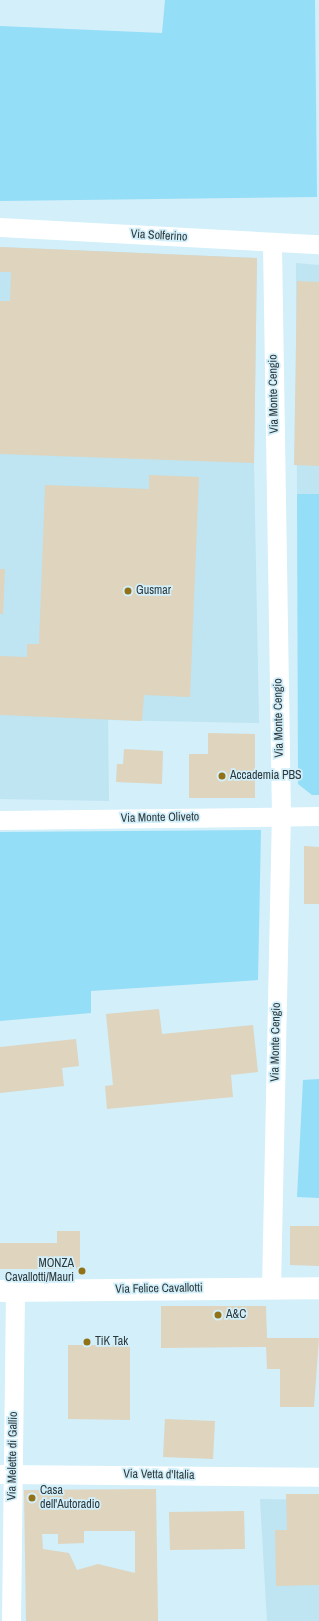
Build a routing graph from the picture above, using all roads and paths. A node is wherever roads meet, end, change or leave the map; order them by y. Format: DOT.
graph roads {
  1 [pos="0,227"];
  2 [pos="272,243"];
  3 [pos="319,244"];
  4 [pos="319,816"];
  5 [pos="280,817"];
  6 [pos="0,820"];
  7 [pos="271,1288"];
  8 [pos="319,1288"];
  9 [pos="7,1291"];
  10 [pos="6,1474"];
  11 [pos="319,1477"];
  12 [pos="11,1621"];
  1 -- 2 [label="street, Via Solferino"];
  2 -- 3 [label="street, Via Solferino"];
  2 -- 5 [label="street, Via Monte Cengio"];
  4 -- 5 [label="street, Via Monte Oliveto"];
  5 -- 6 [label="street, Via Monte Oliveto"];
  5 -- 7 [label="street, Via Monte Cengio"];
  7 -- 8 [label="street, Via Felice Cavallotti"];
  7 -- 9 [label="street, Via Felice Cavallotti"];
  9 -- 10 [label="street, Via Melette di Gallio"];
  10 -- 11 [label="street, Via Vetta d'Italia"];
  10 -- 12 [label="street, Via Melette di Gallio"];
}
